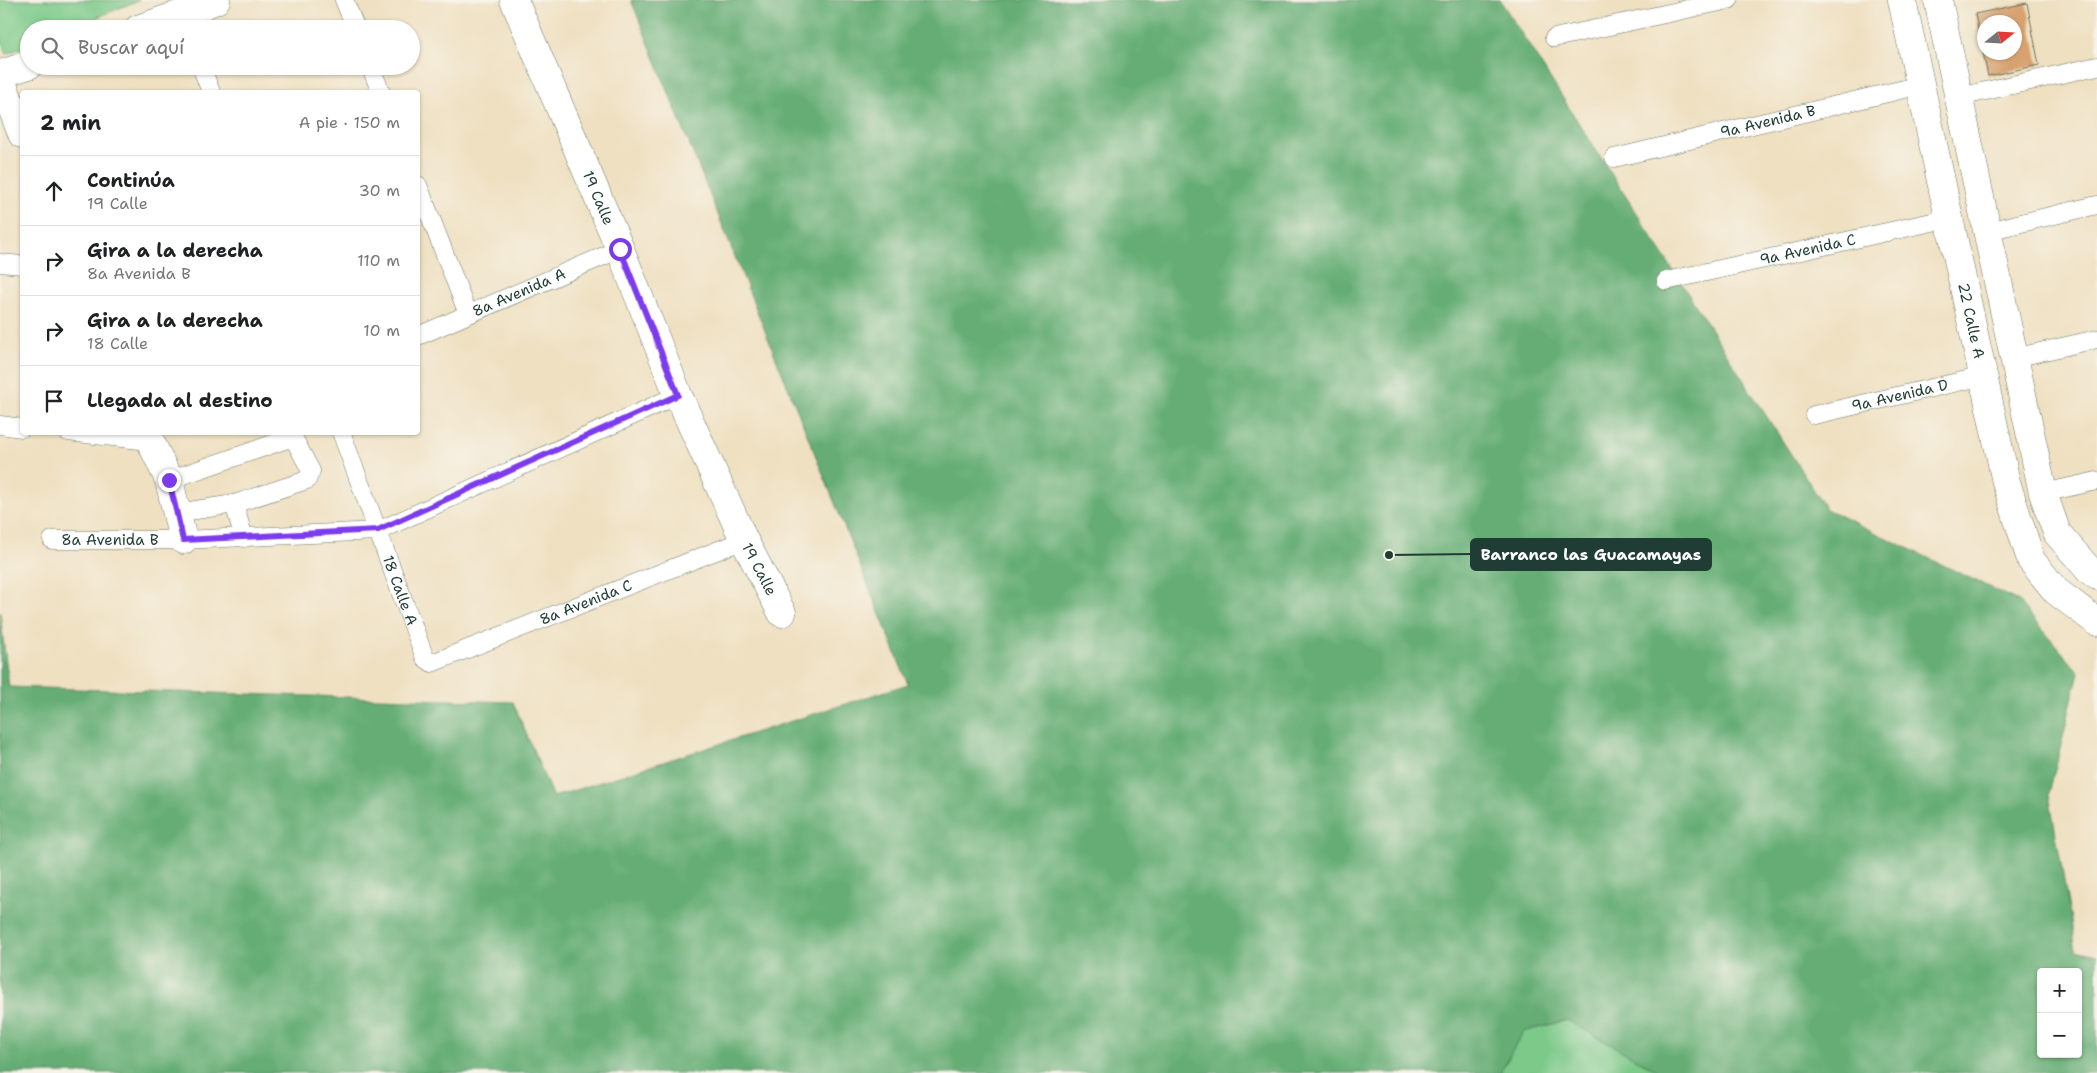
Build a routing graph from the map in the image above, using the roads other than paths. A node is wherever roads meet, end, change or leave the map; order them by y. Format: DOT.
graph roads {
  1 [pos="216,0"];
  2 [pos="344,0"];
  3 [pos="514,0"];
  4 [pos="1729,0"];
  5 [pos="1902,0"];
  6 [pos="1938,0"];
  7 [pos="187,20"];
  8 [pos="352,20"];
  9 [pos="1554,38"];
  10 [pos="2097,66"];
  11 [pos="20,68"];
  12 [pos="204,75"];
  13 [pos="374,75"];
  14 [pos="0,76"];
  15 [pos="1921,85"];
  16 [pos="210,90"];
  17 [pos="380,90"];
  18 [pos="1959,97"];
  19 [pos="20,129"];
  20 [pos="1614,158"];
  21 [pos="420,191"];
  22 [pos="2097,205"];
  23 [pos="1950,218"];
  24 [pos="1987,232"];
  25 [pos="620,249"];
  26 [pos="0,263"];
  27 [pos="20,266"];
  28 [pos="1666,281"];
  29 [pos="468,314"];
  30 [pos="420,335"];
  31 [pos="2097,339"];
  32 [pos="2014,358"];
  33 [pos="1984,376"];
  34 [pos="678,395"];
  35 [pos="1814,415"];
  36 [pos="0,425"];
  37 [pos="20,428"];
  38 [pos="116,435"];
  39 [pos="342,435"];
  40 [pos="148,437"];
  41 [pos="169,480"];
  42 [pos="2097,481"];
  43 [pos="2043,493"];
  44 [pos="234,504"];
  45 [pos="177,513"];
  46 [pos="378,530"];
  47 [pos="2057,532"];
  48 [pos="244,538"];
  49 [pos="52,540"];
  50 [pos="183,540"];
  51 [pos="744,540"];
  52 [pos="2031,560"];
  53 [pos="2093,573"];
  54 [pos="782,613"];
  55 [pos="2093,619"];
  56 [pos="428,662"];
  1 -- 7 [label="street"];
  2 -- 8 [label="lane"];
  3 -- 25 [label="street, 19 Calle"];
  4 -- 9 [label="lane"];
  5 -- 15 [label="street, 22 Calle A"];
  6 -- 18 [label="street"];
  10 -- 18 [label="lane"];
  11 -- 14 [label="street"];
  12 -- 16 [label="lane"];
  13 -- 17 [label="lane"];
  14 -- 19 [label="street"];
  15 -- 20 [label="lane, 9a Avenida B"];
  15 -- 23 [label="street, 22 Calle A"];
  18 -- 24 [label="street"];
  21 -- 29 [label="lane"];
  22 -- 24 [label="lane"];
  23 -- 28 [label="lane, 9a Avenida C"];
  23 -- 33 [label="street, 22 Calle A"];
  24 -- 32 [label="street"];
  25 -- 29 [label="lane, 8a Avenida A"];
  25 -- 34 [label="street, 19 Calle"];
  26 -- 27 [label="lane"];
  29 -- 30 [label="lane, 8a Avenida A"];
  31 -- 32 [label="lane"];
  32 -- 43 [label="street"];
  33 -- 35 [label="lane, 9a Avenida D"];
  33 -- 52 [label="street, 22 Calle A"];
  34 -- 46 [label="lane, 8a Avenida B"];
  34 -- 51 [label="street, 19 Calle"];
  36 -- 37 [label="lane"];
  38 -- 40 [label="lane"];
  39 -- 46 [label="lane, 18 Calle A"];
  40 -- 41 [label="street"];
  41 -- 44 [label="lane"];
  41 -- 45 [label="street"];
  42 -- 43 [label="lane"];
  43 -- 47 [label="street"];
  44 -- 45 [label="lane"];
  44 -- 48 [label="lane"];
  45 -- 50 [label="street"];
  46 -- 48 [label="lane, 8a Avenida B"];
  46 -- 56 [label="lane, 18 Calle A"];
  47 -- 52 [label="street"];
  47 -- 53 [label="street"];
  48 -- 50 [label="lane, 8a Avenida B"];
  49 -- 50 [label="lane, 8a Avenida B"];
  51 -- 54 [label="street, 19 Calle"];
  51 -- 56 [label="lane, 8a Avenida C"];
  52 -- 55 [label="street, 22 Calle A"];
}
